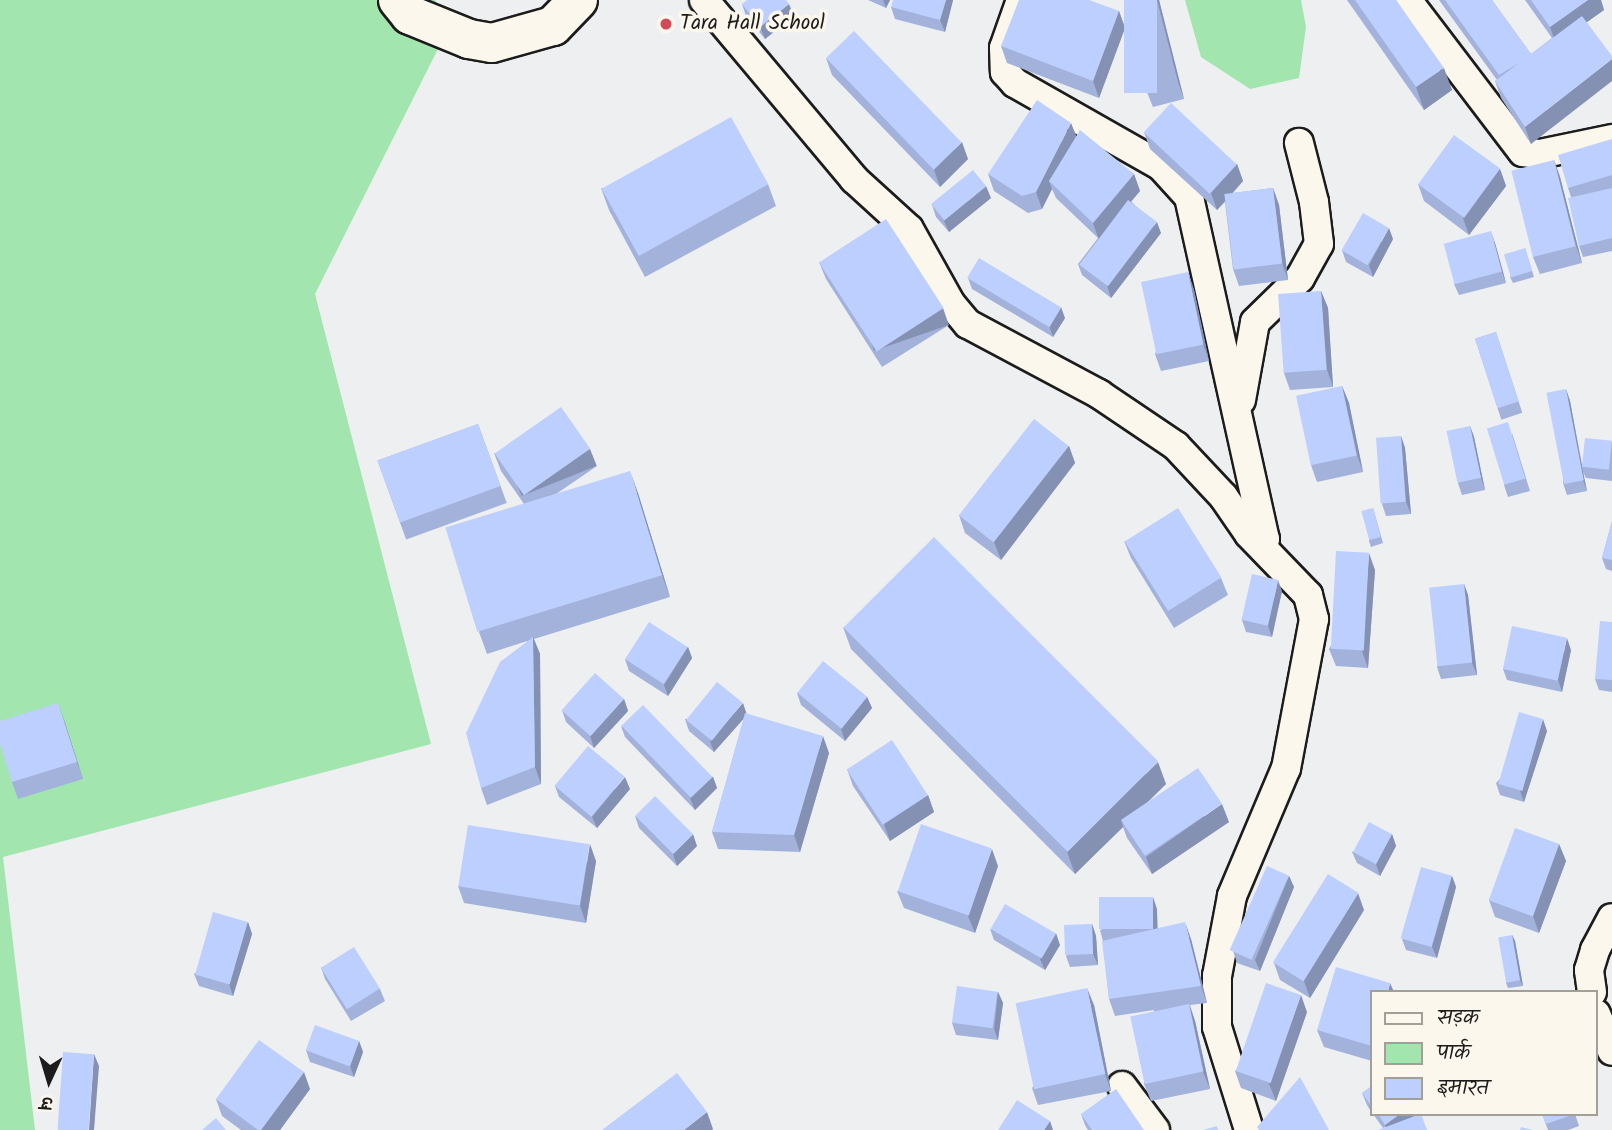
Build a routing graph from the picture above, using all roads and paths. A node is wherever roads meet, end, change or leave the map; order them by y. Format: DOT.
graph roads {
  1 [pos="398,0"];
  2 [pos="578,0"];
  3 [pos="704,0"];
  4 [pos="1021,0"];
  5 [pos="1407,0"];
  6 [pos="1612,139"];
  7 [pos="1299,143"];
  8 [pos="1238,417"];
  9 [pos="1263,547"];
  10 [pos="1612,918"];
  11 [pos="1592,990"];
  12 [pos="1598,1019"];
  13 [pos="1612,1051"];
  14 [pos="1122,1086"];
  15 [pos="1155,1130"];
  16 [pos="1249,1130"];
  1 -- 2 [label="main road"];
  3 -- 9 [label="street"];
  4 -- 8 [label="street"];
  5 -- 6 [label="street"];
  7 -- 8 [label="street"];
  8 -- 9 [label="street"];
  9 -- 16 [label="street"];
  10 -- 11 [label="street"];
  12 -- 13 [label="street"];
  14 -- 15 [label="street"];
}
